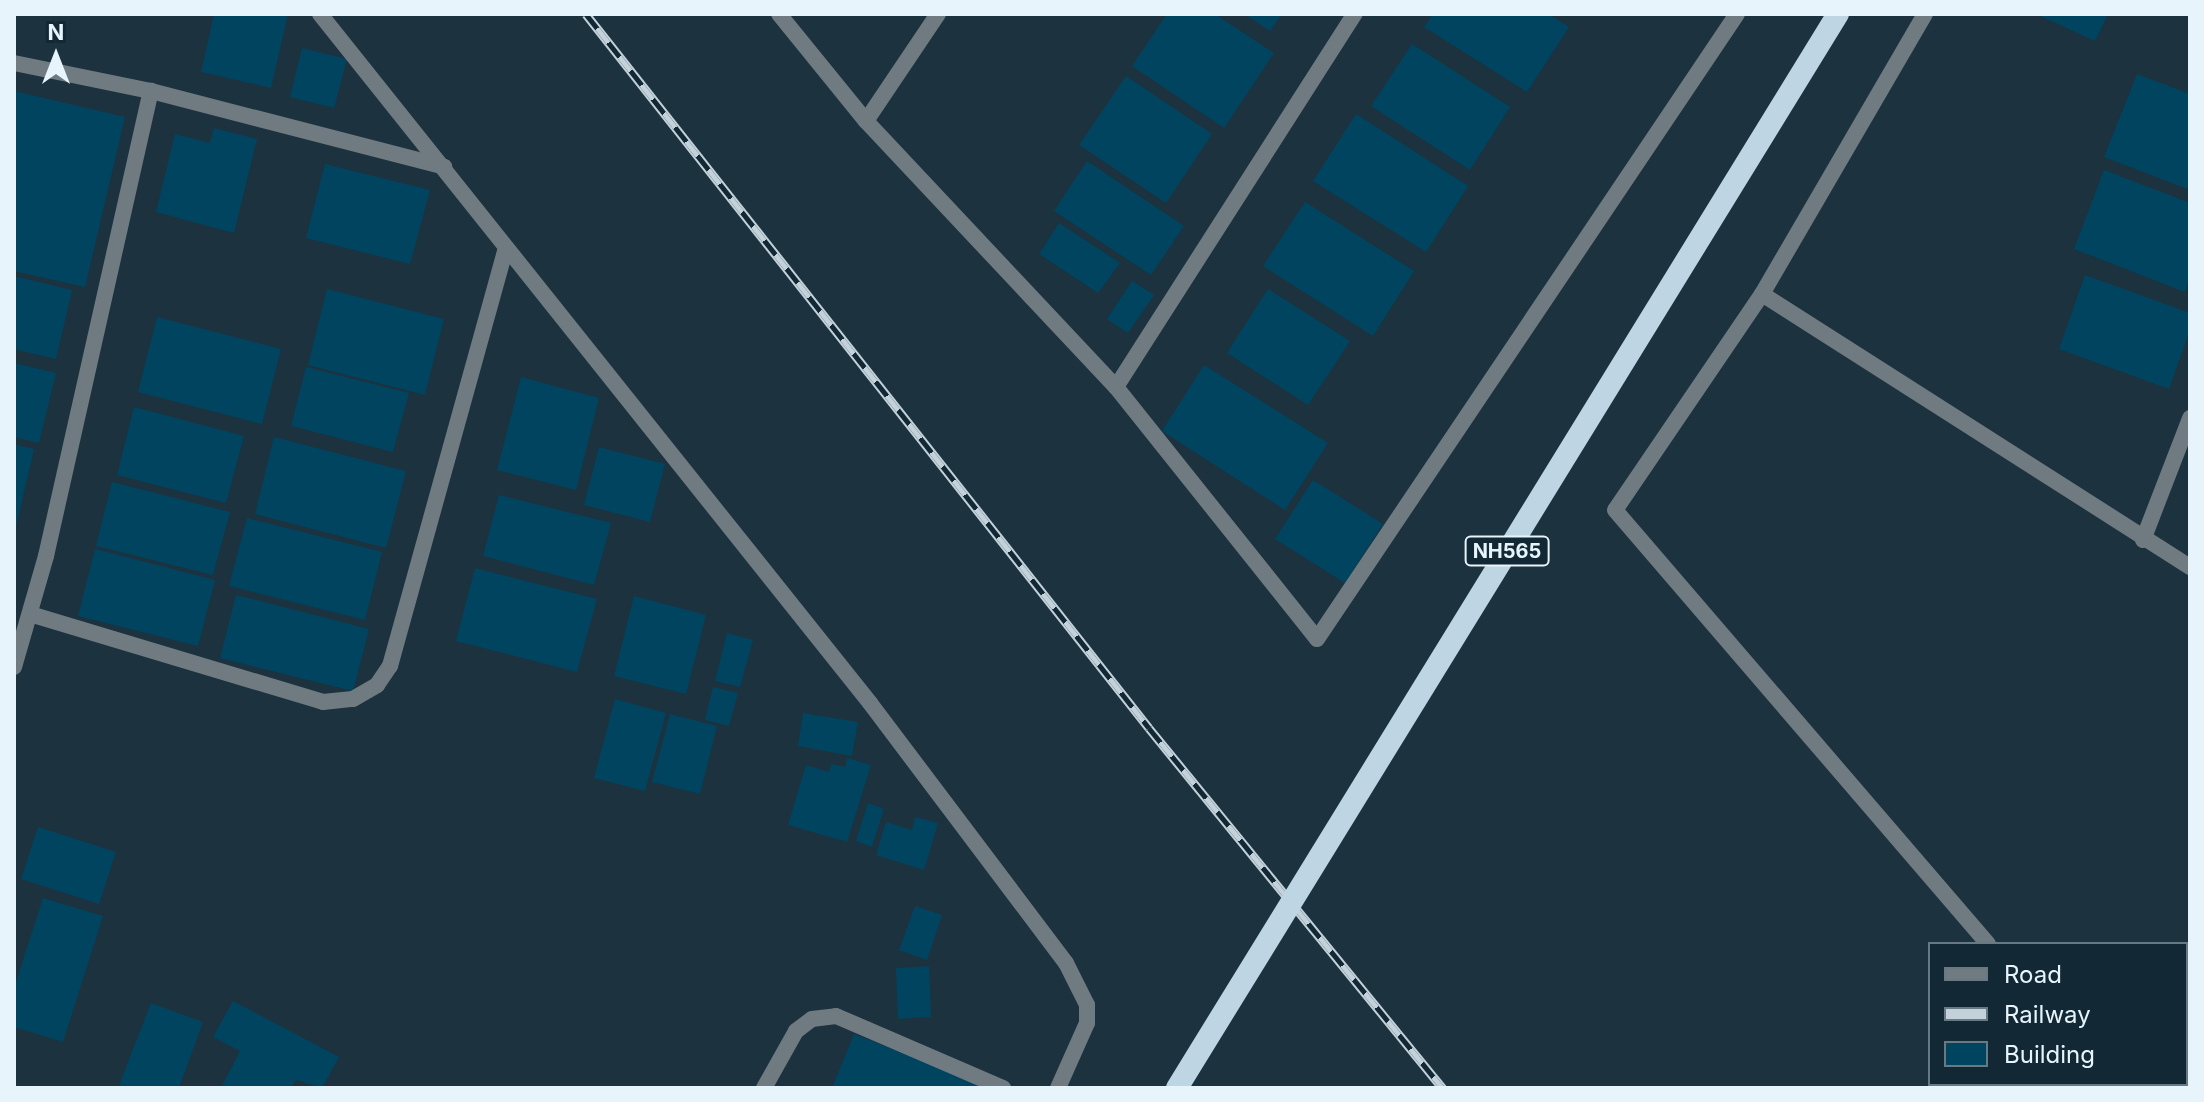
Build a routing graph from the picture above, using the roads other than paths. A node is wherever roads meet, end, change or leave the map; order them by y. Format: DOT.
graph roads {
  1 [pos="320,14"];
  2 [pos="779,14"];
  3 [pos="938,14"];
  4 [pos="1355,14"];
  5 [pos="1737,14"];
  6 [pos="1838,14"];
  7 [pos="1925,14"];
  8 [pos="14,63"];
  9 [pos="151,91"];
  10 [pos="866,121"];
  11 [pos="444,167"];
  12 [pos="506,249"];
  13 [pos="1762,294"];
  14 [pos="1116,387"];
  15 [pos="2190,418"];
  16 [pos="2143,540"];
  17 [pos="2190,567"];
  18 [pos="30,614"];
  19 [pos="14,667"];
  20 [pos="1986,942"];
  21 [pos="764,1088"];
  22 [pos="1003,1088"];
  23 [pos="1058,1088"];
  24 [pos="1177,1088"];
  1 -- 11 [label="street"];
  2 -- 10 [label="street"];
  3 -- 10 [label="street"];
  4 -- 14 [label="street"];
  5 -- 14 [label="street"];
  6 -- 24 [label="highway, NH565, bridge"];
  7 -- 13 [label="street"];
  8 -- 9 [label="street"];
  9 -- 11 [label="street"];
  9 -- 18 [label="street"];
  10 -- 14 [label="street"];
  11 -- 12 [label="street"];
  12 -- 18 [label="street"];
  12 -- 23 [label="street"];
  13 -- 16 [label="street"];
  13 -- 20 [label="street"];
  15 -- 16 [label="street"];
  16 -- 17 [label="street"];
  18 -- 19 [label="street"];
  21 -- 22 [label="street"];
}
